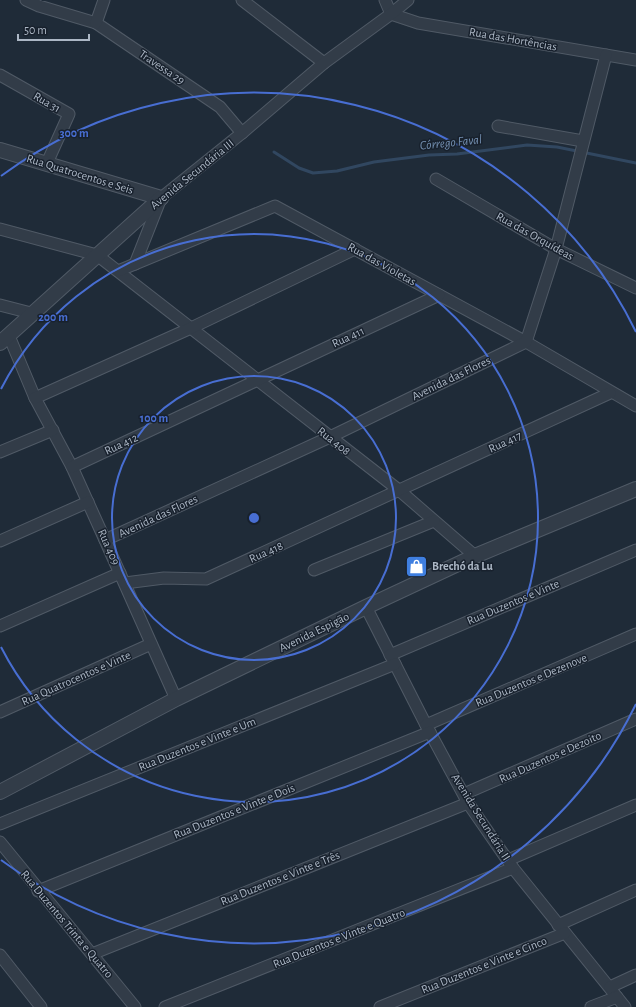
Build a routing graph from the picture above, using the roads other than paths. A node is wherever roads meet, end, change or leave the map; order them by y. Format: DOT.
graph roads {
  1 [pos="26,0"];
  2 [pos="104,0"];
  3 [pos="242,0"];
  4 [pos="385,0"];
  5 [pos="408,0"];
  6 [pos="391,14"];
  7 [pos="96,23"];
  8 [pos="606,55"];
  9 [pos="636,60"];
  10 [pos="324,63"];
  11 [pos="0,75"];
  12 [pos="498,126"];
  13 [pos="242,133"];
  14 [pos="584,141"];
  15 [pos="0,150"];
  16 [pos="47,163"];
  17 [pos="436,179"];
  18 [pos="160,198"];
  19 [pos="0,229"];
  20 [pos="355,249"];
  21 [pos="556,249"];
  22 [pos="97,255"];
  23 [pos="135,264"];
  24 [pos="118,271"];
  25 [pos="636,288"];
  26 [pos="439,295"];
  27 [pos="0,305"];
  28 [pos="31,313"];
  29 [pos="191,328"];
  30 [pos="4,339"];
  31 [pos="526,342"];
  32 [pos="257,380"];
  33 [pos="610,393"];
  34 [pos="36,398"];
  35 [pos="636,406"];
  36 [pos="53,430"];
  37 [pos="330,437"];
  38 [pos="0,452"];
  39 [pos="72,468"];
  40 [pos="636,489"];
  41 [pos="400,491"];
  42 [pos="88,502"];
  43 [pos="434,521"];
  44 [pos="106,540"];
  45 [pos="0,541"];
  46 [pos="636,550"];
  47 [pos="475,556"];
  48 [pos="314,570"];
  49 [pos="122,578"];
  50 [pos="366,607"];
  51 [pos="0,626"];
  52 [pos="636,634"];
  53 [pos="151,644"];
  54 [pos="393,659"];
  55 [pos="176,699"];
  56 [pos="0,712"];
  57 [pos="636,719"];
  58 [pos="428,728"];
  59 [pos="0,792"];
  60 [pos="466,798"];
  61 [pos="636,805"];
  62 [pos="0,824"];
  63 [pos="0,842"];
  64 [pos="510,864"];
  65 [pos="636,890"];
  66 [pos="38,891"];
  67 [pos="561,929"];
  68 [pos="92,954"];
  69 [pos="0,955"];
  70 [pos="636,975"];
  71 [pos="610,986"];
  72 [pos="617,997"];
  73 [pos="41,1007"];
  74 [pos="135,1007"];
  75 [pos="165,1007"];
  76 [pos="380,1007"];
  77 [pos="591,1007"];
  78 [pos="625,1007"];
  1 -- 7 [label="street, Travessa 29"];
  2 -- 7 [label="street"];
  3 -- 10 [label="street"];
  4 -- 6 [label="street"];
  5 -- 6 [label="street, Avenida Secundária III"];
  6 -- 8 [label="street, Rua das Hortências"];
  6 -- 10 [label="street, Avenida Secundária III"];
  7 -- 13 [label="street, Travessa 29"];
  8 -- 9 [label="street, Rua das Hortências"];
  8 -- 14 [label="street"];
  10 -- 13 [label="street, Avenida Secundária III"];
  11 -- 16 [label="street, Rua 31"];
  12 -- 14 [label="street"];
  13 -- 18 [label="street, Avenida Secundária III"];
  14 -- 21 [label="street"];
  15 -- 16 [label="street, Rua Quatrocentos e Seis"];
  16 -- 18 [label="street, Rua Quatrocentos e Seis"];
  17 -- 21 [label="street, Rua das Orquídeas"];
  18 -- 22 [label="street, Avenida Secundária III"];
  18 -- 23 [label="street"];
  19 -- 22 [label="street"];
  20 -- 23 [label="street, Rua das Violetas"];
  20 -- 26 [label="street, Rua das Violetas"];
  20 -- 29 [label="street"];
  21 -- 25 [label="street, Rua das Orquídeas"];
  21 -- 31 [label="street"];
  22 -- 24 [label="street, Rua 408"];
  22 -- 28 [label="street, Avenida Secundária III"];
  23 -- 24 [label="street, Rua das Violetas"];
  24 -- 29 [label="street, Rua 408"];
  26 -- 31 [label="street, Rua das Violetas"];
  26 -- 32 [label="street, Rua 411"];
  27 -- 28 [label="street"];
  28 -- 30 [label="street, Avenida Secundária III"];
  29 -- 32 [label="street, Rua 408"];
  29 -- 34 [label="street"];
  30 -- 34 [label="street, Rua 409"];
  31 -- 33 [label="street, Rua das Violetas"];
  31 -- 37 [label="street, Avenida das Flores"];
  32 -- 37 [label="street, Rua 408"];
  32 -- 39 [label="street, Rua 412"];
  33 -- 35 [label="street, Rua das Violetas"];
  33 -- 41 [label="street, Rua 417"];
  34 -- 36 [label="street, Rua 409"];
  36 -- 38 [label="street"];
  36 -- 39 [label="street, Rua 409"];
  37 -- 41 [label="street, Rua 408"];
  37 -- 44 [label="street, Avenida das Flores"];
  39 -- 42 [label="street, Rua 409"];
  40 -- 47 [label="street, Avenida Espigão"];
  41 -- 43 [label="street, Rua 408"];
  41 -- 49 [label="street, Rua 418"];
  42 -- 44 [label="street, Rua 409"];
  42 -- 45 [label="street"];
  43 -- 47 [label="street, Rua 408"];
  43 -- 48 [label="street"];
  44 -- 49 [label="street, Rua 409"];
  46 -- 54 [label="street, Rua Duzentos e Vinte"];
  47 -- 50 [label="street, Avenida Espigão"];
  49 -- 51 [label="street, Rua 418"];
  49 -- 53 [label="street, Rua 409"];
  50 -- 54 [label="street, Avenida Secundária II"];
  50 -- 55 [label="street, Avenida Espigão"];
  52 -- 58 [label="street, Rua Duzentos e Dezenove"];
  53 -- 55 [label="street, Rua 409"];
  53 -- 56 [label="street, Rua Quatrocentos e Vinte"];
  54 -- 58 [label="street, Avenida Secundária II"];
  54 -- 62 [label="street, Rua Duzentos e Vinte e Um"];
  55 -- 59 [label="street, Avenida Espigão"];
  57 -- 60 [label="street, Rua Duzentos e Dezoito"];
  58 -- 60 [label="street, Avenida Secundária II"];
  58 -- 66 [label="street, Rua Duzentos e Vinte e Dois"];
  60 -- 64 [label="street, Avenida Secundária II"];
  60 -- 68 [label="street, Rua Duzentos e Vinte e Três"];
  61 -- 64 [label="street, Rua Duzentos e Vinte e Quatro"];
  63 -- 66 [label="street, Rua Duzentos Trinta e Quatro"];
  64 -- 67 [label="street, Avenida Secundária II"];
  64 -- 75 [label="street, Rua Duzentos e Vinte e Quatro"];
  65 -- 67 [label="street, Rua Duzentos e Vinte e Cinco"];
  66 -- 68 [label="street, Rua Duzentos Trinta e Quatro"];
  67 -- 71 [label="street, Avenida Secundária II"];
  67 -- 76 [label="street, Rua Duzentos e Vinte e Cinco"];
  68 -- 74 [label="street, Rua Duzentos Trinta e Quatro"];
  69 -- 73 [label="street"];
  70 -- 71 [label="street"];
  71 -- 72 [label="street, Avenida Secundária II"];
  72 -- 77 [label="street"];
  72 -- 78 [label="street, Avenida Secundária II"];
}
